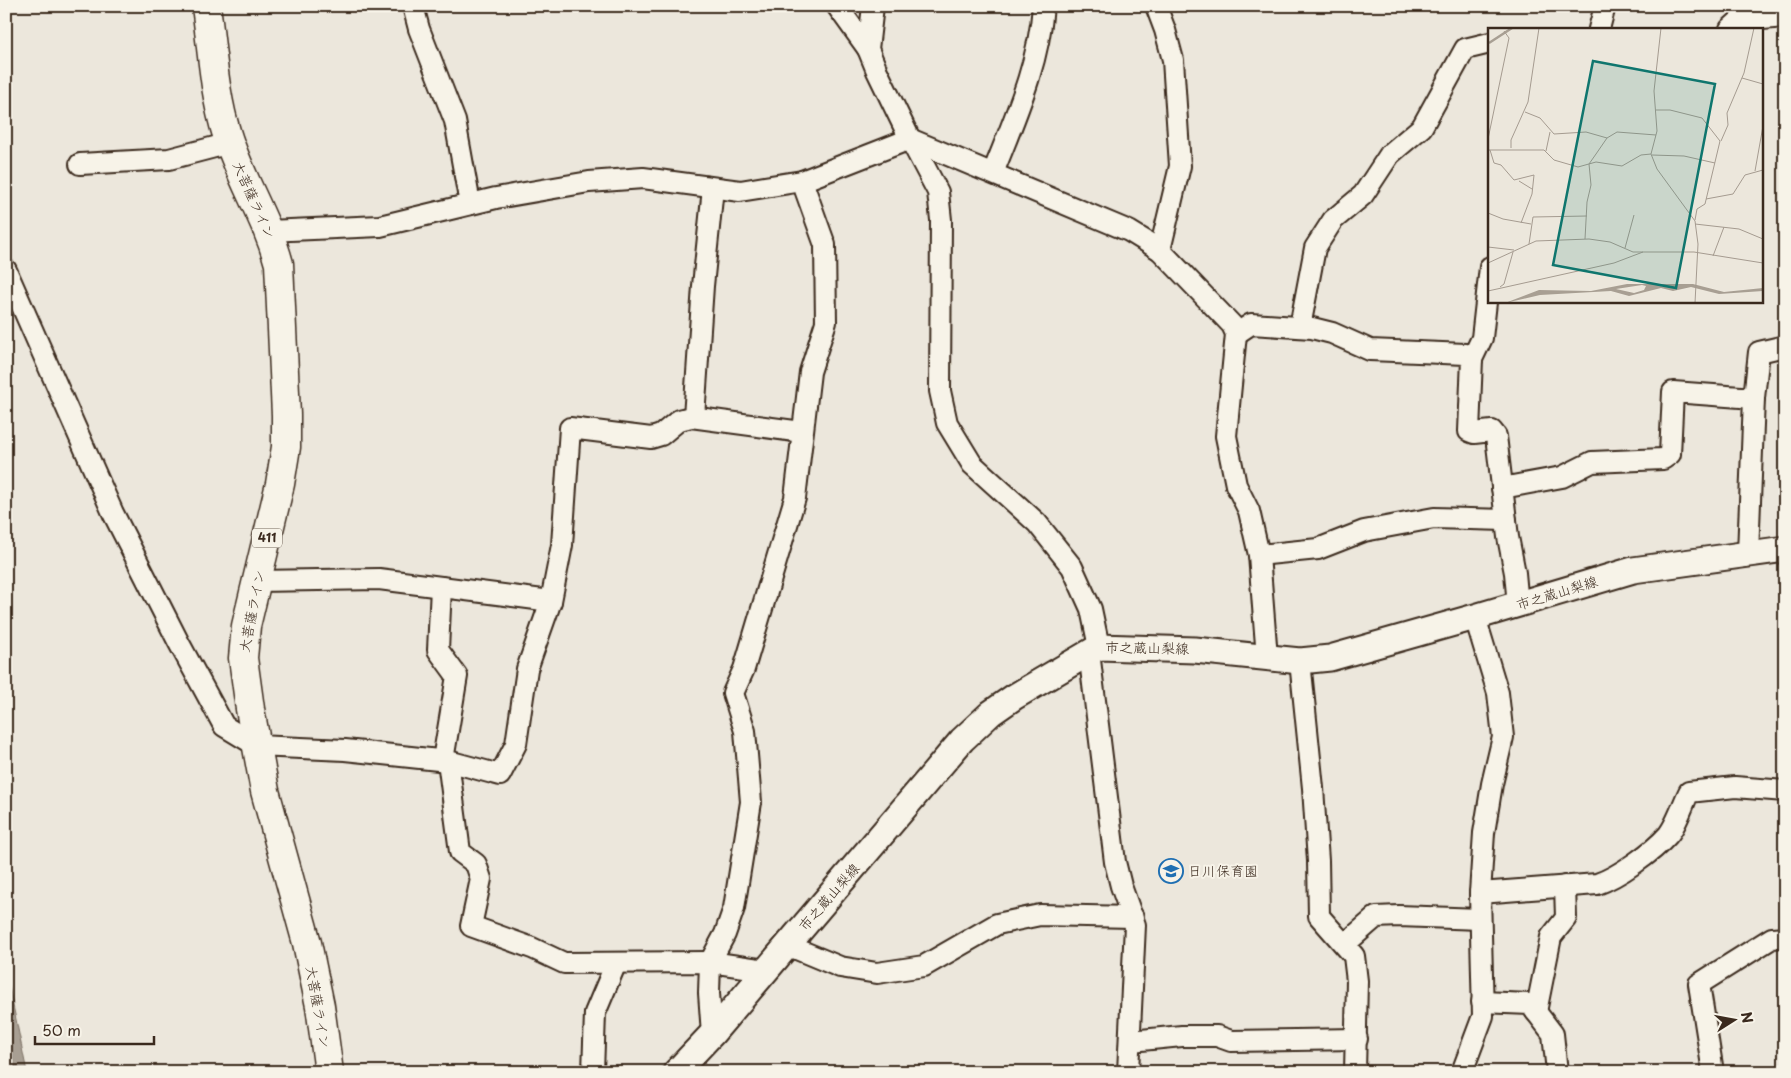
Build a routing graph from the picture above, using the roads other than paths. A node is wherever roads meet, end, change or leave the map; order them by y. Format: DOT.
graph roads {
  1 [pos="206,6"];
  2 [pos="413,6"];
  3 [pos="837,6"];
  4 [pos="873,6"];
  5 [pos="1043,6"];
  6 [pos="1156,6"];
  7 [pos="1605,6"];
  8 [pos="1785,17"];
  9 [pos="1603,28"];
  10 [pos="1731,28"];
  11 [pos="1488,43"];
  12 [pos="868,49"];
  13 [pos="910,139"];
  14 [pos="230,143"];
  15 [pos="80,164"];
  16 [pos="993,173"];
  17 [pos="802,181"];
  18 [pos="713,188"];
  19 [pos="470,204"];
  20 [pos="268,231"];
  21 [pos="1160,250"];
  22 [pos="6,270"];
  23 [pos="1488,285"];
  24 [pos="1300,327"];
  25 [pos="1236,334"];
  26 [pos="1785,346"];
  27 [pos="1472,359"];
  28 [pos="1754,398"];
  29 [pos="694,418"];
  30 [pos="802,432"];
  31 [pos="1502,488"];
  32 [pos="1506,520"];
  33 [pos="1785,549"];
  34 [pos="1260,554"];
  35 [pos="1748,554"];
  36 [pos="257,581"];
  37 [pos="441,587"];
  38 [pos="551,601"];
  39 [pos="1518,605"];
  40 [pos="1475,617"];
  41 [pos="1094,649"];
  42 [pos="1267,658"];
  43 [pos="1300,662"];
  44 [pos="257,746"];
  45 [pos="446,761"];
  46 [pos="1785,791"];
  47 [pos="1565,886"];
  48 [pos="1480,894"];
  49 [pos="1132,917"];
  50 [pos="1480,919"];
  51 [pos="1785,937"];
  52 [pos="1344,944"];
  53 [pos="787,945"];
  54 [pos="710,962"];
  55 [pos="616,963"];
  56 [pos="766,970"];
  57 [pos="1482,1002"];
  58 [pos="1536,1012"];
  59 [pos="712,1034"];
  60 [pos="1357,1039"];
  61 [pos="1131,1041"];
  62 [pos="329,1072"];
  63 [pos="593,1072"];
  64 [pos="676,1072"];
  65 [pos="1128,1072"];
  66 [pos="1356,1072"];
  67 [pos="1462,1072"];
  68 [pos="1557,1072"];
  69 [pos="1713,1072"];
  1 -- 14 [label="highway, 大菩薩ライン / 411"];
  2 -- 19 [label="street"];
  3 -- 12 [label="street"];
  4 -- 12 [label="street"];
  5 -- 16 [label="street"];
  6 -- 21 [label="street"];
  7 -- 9 [label="street"];
  8 -- 10 [label="street"];
  11 -- 24 [label="street"];
  12 -- 13 [label="street"];
  13 -- 16 [label="street"];
  13 -- 17 [label="street"];
  13 -- 41 [label="street"];
  14 -- 15 [label="street"];
  14 -- 20 [label="highway, 大菩薩ライン / 411"];
  16 -- 21 [label="street"];
  17 -- 18 [label="street"];
  17 -- 30 [label="street"];
  18 -- 19 [label="street"];
  18 -- 29 [label="street"];
  19 -- 20 [label="street"];
  20 -- 36 [label="highway, 大菩薩ライン / 411"];
  21 -- 25 [label="street"];
  22 -- 44 [label="street"];
  23 -- 27 [label="street"];
  24 -- 25 [label="street"];
  24 -- 27 [label="street"];
  25 -- 34 [label="street"];
  26 -- 28 [label="street"];
  27 -- 31 [label="street"];
  28 -- 31 [label="street"];
  28 -- 35 [label="street"];
  29 -- 30 [label="street"];
  29 -- 38 [label="street"];
  30 -- 54 [label="street"];
  31 -- 32 [label="street"];
  32 -- 34 [label="street"];
  32 -- 39 [label="street"];
  33 -- 35 [label="main road, 市之蔵山梨線"];
  34 -- 42 [label="street"];
  35 -- 39 [label="main road, 市之蔵山梨線"];
  36 -- 37 [label="street"];
  36 -- 44 [label="highway, 大菩薩ライン / 411"];
  37 -- 38 [label="street"];
  37 -- 45 [label="street"];
  38 -- 45 [label="street"];
  39 -- 40 [label="main road, 市之蔵山梨線"];
  40 -- 43 [label="main road, 市之蔵山梨線"];
  40 -- 48 [label="street"];
  41 -- 42 [label="main road, 市之蔵山梨線"];
  41 -- 49 [label="street"];
  41 -- 53 [label="main road, 市之蔵山梨線"];
  42 -- 43 [label="main road, 市之蔵山梨線"];
  43 -- 52 [label="street"];
  44 -- 45 [label="street"];
  44 -- 62 [label="highway, 大菩薩ライン / 411"];
  45 -- 55 [label="street"];
  46 -- 47 [label="street"];
  47 -- 48 [label="street"];
  47 -- 58 [label="street"];
  48 -- 50 [label="street"];
  49 -- 53 [label="street"];
  49 -- 61 [label="street"];
  50 -- 52 [label="street"];
  50 -- 57 [label="street"];
  51 -- 69 [label="street"];
  52 -- 60 [label="street"];
  53 -- 56 [label="main road, 市之蔵山梨線"];
  54 -- 55 [label="street"];
  54 -- 56 [label="street"];
  54 -- 59 [label="street"];
  55 -- 63 [label="street"];
  56 -- 59 [label="main road, 市之蔵山梨線"];
  57 -- 58 [label="street"];
  57 -- 67 [label="street"];
  58 -- 68 [label="street"];
  59 -- 64 [label="main road, 市之蔵山梨線"];
  60 -- 61 [label="street"];
  60 -- 66 [label="street"];
  61 -- 65 [label="street"];
}
